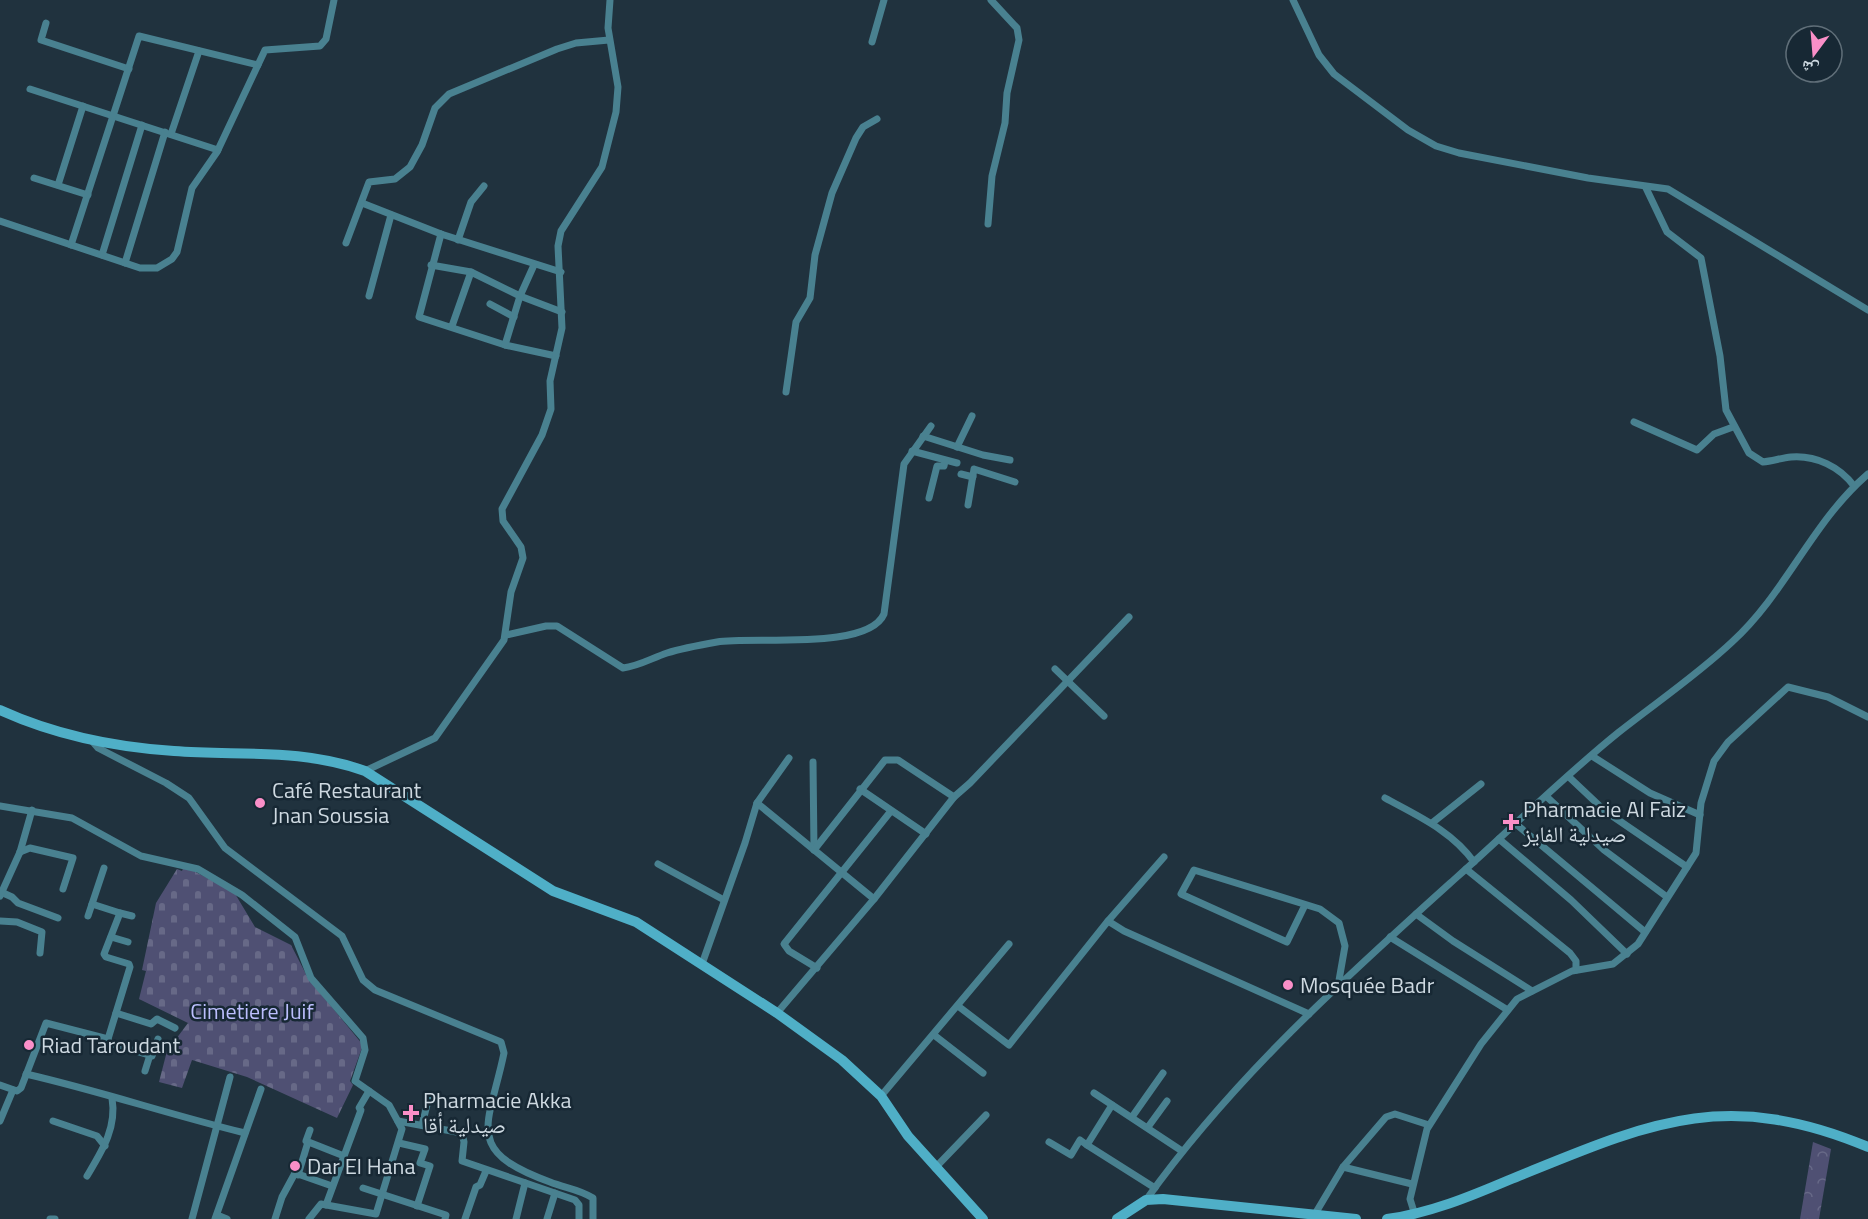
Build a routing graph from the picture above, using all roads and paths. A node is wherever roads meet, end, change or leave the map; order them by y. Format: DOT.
graph roads {
  1 [pos="334,0"];
  2 [pos="610,0"];
  3 [pos="884,0"];
  4 [pos="991,0"];
  5 [pos="1293,0"];
  6 [pos="46,23"];
  7 [pos="609,39"];
  8 [pos="872,42"];
  9 [pos="199,51"];
  10 [pos="258,65"];
  11 [pos="129,69"];
  12 [pos="30,89"];
  13 [pos="83,106"];
  14 [pos="114,116"];
  15 [pos="877,119"];
  16 [pos="141,125"];
  17 [pos="168,133"];
  18 [pos="218,150"];
  19 [pos="34,177"];
  20 [pos="58,186"];
  21 [pos="484,186"];
  22 [pos="1646,188"];
  23 [pos="88,195"];
  24 [pos="362,203"];
  25 [pos="391,215"];
  26 [pos="0,221"];
  27 [pos="988,224"];
  28 [pos="441,234"];
  29 [pos="458,240"];
  30 [pos="346,243"];
  31 [pos="71,245"];
  32 [pos="102,255"];
  33 [pos="125,263"];
  34 [pos="431,265"];
  35 [pos="534,266"];
  36 [pos="471,272"];
  37 [pos="561,272"];
  38 [pos="369,296"];
  39 [pos="520,296"];
  40 [pos="489,304"];
  41 [pos="1868,310"];
  42 [pos="562,312"];
  43 [pos="514,317"];
  44 [pos="452,326"];
  45 [pos="506,345"];
  46 [pos="556,356"];
  47 [pos="786,392"];
  48 [pos="972,416"];
  49 [pos="1634,422"];
  50 [pos="931,426"];
  51 [pos="1733,427"];
  52 [pos="924,436"];
  53 [pos="957,447"];
  54 [pos="912,452"];
  55 [pos="1010,460"];
  56 [pos="945,461"];
  57 [pos="957,463"];
  58 [pos="961,474"];
  59 [pos="1868,474"];
  60 [pos="973,477"];
  61 [pos="1015,482"];
  62 [pos="1854,486"];
  63 [pos="929,498"];
  64 [pos="968,504"];
  65 [pos="1129,617"];
  66 [pos="506,635"];
  67 [pos="1055,669"];
  68 [pos="1068,681"];
  69 [pos="0,710"];
  70 [pos="1104,716"];
  71 [pos="1868,717"];
  72 [pos="92,741"];
  73 [pos="1592,756"];
  74 [pos="789,758"];
  75 [pos="813,762"];
  76 [pos="365,771"];
  77 [pos="1569,777"];
  78 [pos="1481,784"];
  79 [pos="860,789"];
  80 [pos="954,797"];
  81 [pos="1547,797"];
  82 [pos="1385,798"];
  83 [pos="757,802"];
  84 [pos="0,806"];
  85 [pos="32,810"];
  86 [pos="891,811"];
  87 [pos="1700,815"];
  88 [pos="1432,823"];
  89 [pos="1516,824"];
  90 [pos="926,834"];
  91 [pos="1499,839"];
  92 [pos="814,849"];
  93 [pos="20,852"];
  94 [pos="1164,857"];
  95 [pos="1474,862"];
  96 [pos="658,864"];
  97 [pos="1687,867"];
  98 [pos="104,868"];
  99 [pos="1466,869"];
  100 [pos="844,872"];
  101 [pos="63,889"];
  102 [pos="1,894"];
  103 [pos="1667,897"];
  104 [pos="874,899"];
  105 [pos="724,900"];
  106 [pos="92,904"];
  107 [pos="1305,905"];
  108 [pos="120,913"];
  109 [pos="1416,914"];
  110 [pos="88,915"];
  111 [pos="132,916"];
  112 [pos="58,918"];
  113 [pos="0,921"];
  114 [pos="1108,921"];
  115 [pos="1645,932"];
  116 [pos="111,937"];
  117 [pos="1390,937"];
  118 [pos="128,942"];
  119 [pos="1009,944"];
  120 [pos="40,953"];
  121 [pos="1627,954"];
  122 [pos="702,964"];
  123 [pos="817,968"];
  124 [pos="1576,970"];
  125 [pos="1338,986"];
  126 [pos="1532,991"];
  127 [pos="958,1006"];
  128 [pos="1506,1009"];
  129 [pos="777,1012"];
  130 [pos="116,1013"];
  131 [pos="1309,1014"];
  132 [pos="175,1028"];
  133 [pos="934,1035"];
  134 [pos="108,1039"];
  135 [pos="158,1039"];
  136 [pos="150,1055"];
  137 [pos="145,1071"];
  138 [pos="983,1073"];
  139 [pos="1163,1073"];
  140 [pos="26,1074"];
  141 [pos="230,1077"];
  142 [pos="0,1085"];
  143 [pos="261,1089"];
  144 [pos="13,1090"];
  145 [pos="369,1091"];
  146 [pos="1094,1093"];
  147 [pos="881,1096"];
  148 [pos="429,1097"];
  149 [pos="112,1098"];
  150 [pos="1167,1101"];
  151 [pos="1112,1105"];
  152 [pos="986,1114"];
  153 [pos="1132,1117"];
  154 [pos="398,1120"];
  155 [pos="0,1121"];
  156 [pos="53,1121"];
  157 [pos="422,1125"];
  158 [pos="1429,1125"];
  159 [pos="217,1126"];
  160 [pos="1148,1128"];
  161 [pos="310,1130"];
  162 [pos="245,1133"];
  163 [pos="309,1142"];
  164 [pos="1050,1142"];
  165 [pos="399,1143"];
  166 [pos="1088,1145"];
  167 [pos="105,1146"];
  168 [pos="1868,1147"];
  169 [pos="1182,1151"];
  170 [pos="344,1156"];
  171 [pos="1343,1167"];
  172 [pos="935,1168"];
  173 [pos="486,1171"];
  174 [pos="298,1175"];
  175 [pos="87,1176"];
  176 [pos="525,1183"];
  177 [pos="1412,1184"];
  178 [pos="332,1186"];
  179 [pos="363,1188"];
  180 [pos="1155,1188"];
  181 [pos="555,1192"];
  182 [pos="384,1194"];
  183 [pos="1146,1200"];
  184 [pos="326,1205"];
  185 [pos="417,1206"];
  186 [pos="1315,1214"];
  187 [pos="1415,1215"];
  188 [pos="216,1217"];
  189 [pos="192,1219"];
  190 [pos="227,1219"];
  191 [pos="275,1219"];
  192 [pos="309,1219"];
  193 [pos="445,1219"];
  194 [pos="465,1219"];
  195 [pos="516,1219"];
  196 [pos="547,1219"];
  197 [pos="579,1219"];
  198 [pos="593,1219"];
  199 [pos="983,1219"];
  200 [pos="1118,1219"];
  201 [pos="1356,1219"];
  202 [pos="1387,1219"];
  1 -- 10 [label="street"];
  2 -- 7 [label="street"];
  3 -- 8 [label="street"];
  4 -- 27 [label="street"];
  5 -- 22 [label="street"];
  6 -- 11 [label="street"];
  7 -- 24 [label="street"];
  7 -- 37 [label="street"];
  9 -- 10 [label="street"];
  9 -- 11 [label="street"];
  9 -- 17 [label="street"];
  10 -- 18 [label="street"];
  11 -- 14 [label="street"];
  12 -- 13 [label="street"];
  13 -- 14 [label="street"];
  13 -- 20 [label="street"];
  14 -- 16 [label="street"];
  14 -- 23 [label="street"];
  15 -- 47 [label="street"];
  16 -- 17 [label="street"];
  16 -- 32 [label="street"];
  17 -- 18 [label="street"];
  17 -- 33 [label="street"];
  18 -- 33 [label="street"];
  19 -- 20 [label="street"];
  20 -- 23 [label="street"];
  21 -- 29 [label="street"];
  22 -- 41 [label="street"];
  22 -- 51 [label="street"];
  23 -- 31 [label="street"];
  24 -- 25 [label="street"];
  24 -- 30 [label="street"];
  25 -- 28 [label="street"];
  25 -- 38 [label="street"];
  26 -- 31 [label="street"];
  28 -- 29 [label="street"];
  28 -- 34 [label="street"];
  29 -- 35 [label="street"];
  31 -- 32 [label="street"];
  32 -- 33 [label="street"];
  34 -- 36 [label="street"];
  34 -- 44 [label="street"];
  35 -- 37 [label="street"];
  35 -- 39 [label="street"];
  36 -- 39 [label="street"];
  36 -- 44 [label="street"];
  37 -- 42 [label="street"];
  39 -- 42 [label="street"];
  39 -- 43 [label="street"];
  40 -- 43 [label="street"];
  42 -- 46 [label="street"];
  43 -- 45 [label="street"];
  44 -- 45 [label="street"];
  45 -- 46 [label="street"];
  46 -- 66 [label="street"];
  48 -- 53 [label="street"];
  49 -- 51 [label="street"];
  50 -- 52 [label="street"];
  51 -- 62 [label="street"];
  52 -- 53 [label="street"];
  52 -- 54 [label="street"];
  53 -- 55 [label="street"];
  54 -- 56 [label="street"];
  54 -- 66 [label="street"];
  56 -- 57 [label="street"];
  56 -- 63 [label="street"];
  58 -- 60 [label="street"];
  59 -- 62 [label="street"];
  60 -- 61 [label="street"];
  60 -- 64 [label="street"];
  62 -- 73 [label="street"];
  65 -- 68 [label="street"];
  66 -- 76 [label="street"];
  67 -- 68 [label="street"];
  68 -- 70 [label="street"];
  68 -- 80 [label="street"];
  69 -- 72 [label="main road"];
  71 -- 87 [label="street"];
  72 -- 76 [label="main road"];
  72 -- 198 [label="street"];
  73 -- 77 [label="street"];
  73 -- 87 [label="street"];
  74 -- 83 [label="street"];
  75 -- 92 [label="street"];
  76 -- 122 [label="main road"];
  77 -- 81 [label="street"];
  77 -- 97 [label="street"];
  78 -- 88 [label="street"];
  79 -- 80 [label="street"];
  79 -- 86 [label="street"];
  79 -- 92 [label="street"];
  80 -- 90 [label="street"];
  81 -- 89 [label="street"];
  81 -- 103 [label="street"];
  82 -- 88 [label="street"];
  83 -- 92 [label="street"];
  83 -- 105 [label="street"];
  84 -- 85 [label="street"];
  85 -- 93 [label="street"];
  85 -- 145 [label="street"];
  86 -- 90 [label="street"];
  86 -- 100 [label="street"];
  87 -- 97 [label="street"];
  88 -- 95 [label="street"];
  89 -- 91 [label="street"];
  89 -- 115 [label="street"];
  90 -- 104 [label="street"];
  91 -- 95 [label="street"];
  91 -- 121 [label="street"];
  92 -- 100 [label="street"];
  93 -- 101 [label="street"];
  93 -- 102 [label="street"];
  94 -- 114 [label="street"];
  95 -- 99 [label="street"];
  96 -- 105 [label="street"];
  97 -- 103 [label="street"];
  98 -- 106 [label="street"];
  99 -- 109 [label="street"];
  99 -- 124 [label="street"];
  100 -- 104 [label="street"];
  100 -- 123 [label="street"];
  102 -- 112 [label="street"];
  103 -- 115 [label="street"];
  104 -- 123 [label="street"];
  105 -- 122 [label="street"];
  106 -- 108 [label="street"];
  106 -- 110 [label="street"];
  107 -- 107 [label="street"];
  107 -- 125 [label="street"];
  108 -- 111 [label="street"];
  108 -- 116 [label="street"];
  109 -- 117 [label="street"];
  109 -- 126 [label="street"];
  113 -- 120 [label="street"];
  114 -- 127 [label="street"];
  114 -- 131 [label="street"];
  115 -- 121 [label="street"];
  116 -- 118 [label="street"];
  116 -- 130 [label="street"];
  117 -- 125 [label="street"];
  117 -- 128 [label="street"];
  119 -- 127 [label="street"];
  121 -- 124 [label="street"];
  122 -- 129 [label="main road"];
  123 -- 129 [label="street"];
  124 -- 126 [label="street"];
  125 -- 131 [label="street"];
  126 -- 128 [label="street"];
  127 -- 133 [label="street"];
  128 -- 158 [label="street"];
  129 -- 147 [label="main road"];
  130 -- 132 [label="street"];
  130 -- 134 [label="street"];
  131 -- 169 [label="street"];
  133 -- 138 [label="street"];
  133 -- 147 [label="street"];
  134 -- 136 [label="street"];
  134 -- 140 [label="street"];
  135 -- 136 [label="street"];
  136 -- 137 [label="street"];
  139 -- 153 [label="street"];
  140 -- 144 [label="street"];
  140 -- 149 [label="street"];
  141 -- 159 [label="street"];
  142 -- 144 [label="street"];
  143 -- 162 [label="street"];
  144 -- 155 [label="street"];
  145 -- 154 [label="street"];
  145 -- 170 [label="street"];
  146 -- 151 [label="street"];
  147 -- 172 [label="main road"];
  148 -- 157 [label="street"];
  149 -- 159 [label="street"];
  149 -- 167 [label="street"];
  150 -- 160 [label="street"];
  151 -- 153 [label="street"];
  151 -- 166 [label="street"];
  152 -- 172 [label="street"];
  153 -- 160 [label="street"];
  154 -- 157 [label="street"];
  154 -- 165 [label="street"];
  156 -- 167 [label="street"];
  157 -- 173 [label="street"];
  158 -- 171 [label="street"];
  158 -- 177 [label="street"];
  159 -- 162 [label="street"];
  159 -- 189 [label="street"];
  160 -- 169 [label="street"];
  161 -- 163 [label="street"];
  162 -- 188 [label="street"];
  163 -- 170 [label="street"];
  163 -- 174 [label="street"];
  164 -- 166 [label="street"];
  165 -- 182 [label="street"];
  165 -- 185 [label="street"];
  166 -- 180 [label="street"];
  167 -- 175 [label="street"];
  168 -- 187 [label="main road"];
  169 -- 180 [label="street"];
  170 -- 178 [label="street"];
  171 -- 177 [label="street"];
  171 -- 186 [label="street"];
  172 -- 199 [label="main road"];
  173 -- 176 [label="street"];
  173 -- 194 [label="street"];
  174 -- 178 [label="street"];
  174 -- 191 [label="street"];
  176 -- 181 [label="street"];
  176 -- 195 [label="street"];
  177 -- 187 [label="street"];
  178 -- 184 [label="street"];
  179 -- 182 [label="street"];
  180 -- 183 [label="street"];
  181 -- 196 [label="street"];
  181 -- 197 [label="street"];
  182 -- 184 [label="street"];
  182 -- 185 [label="street"];
  183 -- 186 [label="main road"];
  183 -- 200 [label="main road"];
  184 -- 192 [label="street"];
  185 -- 193 [label="street"];
  186 -- 201 [label="main road"];
  187 -- 202 [label="main road"];
  188 -- 190 [label="street"];
}
